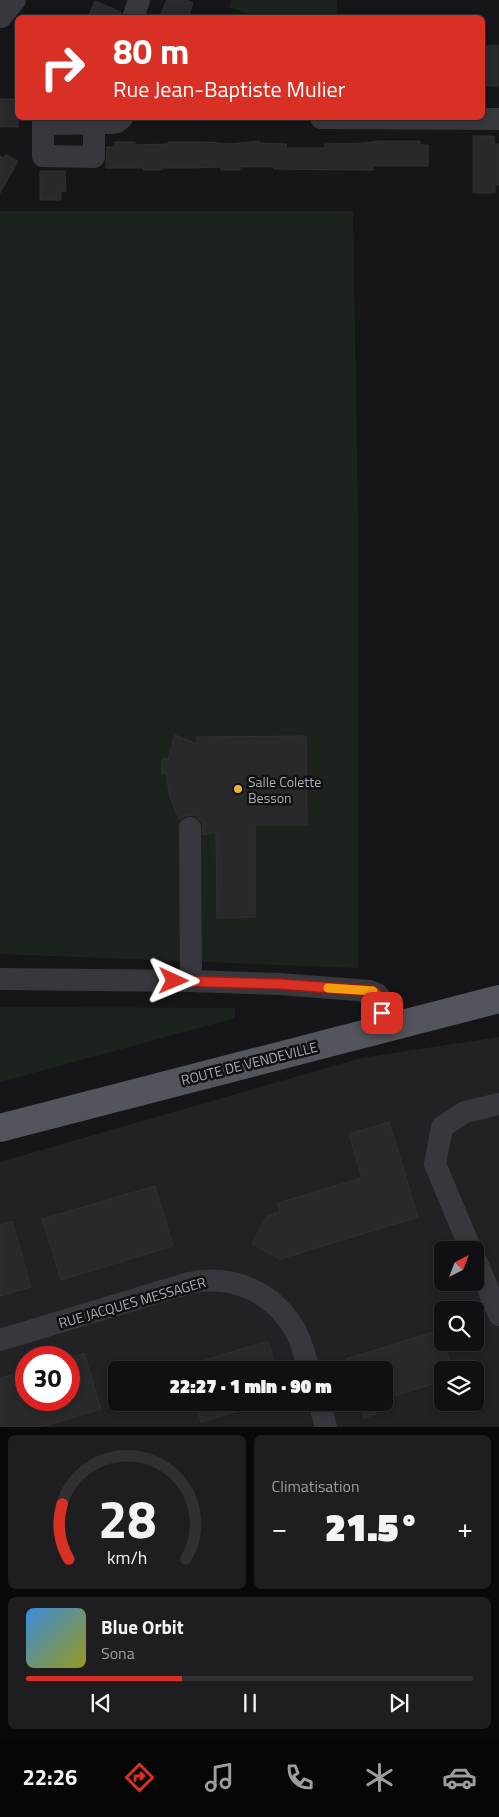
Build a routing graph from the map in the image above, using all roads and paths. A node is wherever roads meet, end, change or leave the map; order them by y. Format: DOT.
graph roads {
  1 [pos="139,0"];
  2 [pos="134,15"];
  3 [pos="485,119"];
  4 [pos="499,119"];
  5 [pos="120,120"];
  6 [pos="94,124"];
  7 [pos="190,828"];
  8 [pos="0,979"];
  9 [pos="191,981"];
  10 [pos="499,999"];
  11 [pos="499,1013"];
  12 [pos="376,1031"];
  13 [pos="499,1104"];
  14 [pos="0,1128"];
  15 [pos="0,1142"];
  16 [pos="468,1241"];
  17 [pos="484,1279"];
  18 [pos="499,1315"];
  19 [pos="0,1340"];
  20 [pos="306,1361"];
  21 [pos="322,1411"];
  22 [pos="326,1427"];
  1 -- 2 [label="street"];
  3 -- 4 [label="street"];
  5 -- 6 [label="street"];
  7 -- 9 [label="street"];
  8 -- 9 [label="street"];
  9 -- 12 [label="street"];
  10 -- 12 [label="main road, ROUTE DE VENDEVILLE"];
  11 -- 15 [label="main road, ROUTE DE VENDEVILLE"];
  12 -- 14 [label="main road, ROUTE DE VENDEVILLE"];
  13 -- 16 [label="street"];
  17 -- 18 [label="street"];
  19 -- 20 [label="street, RUE JACQUES MESSAGER"];
  21 -- 22 [label="street"];
}
